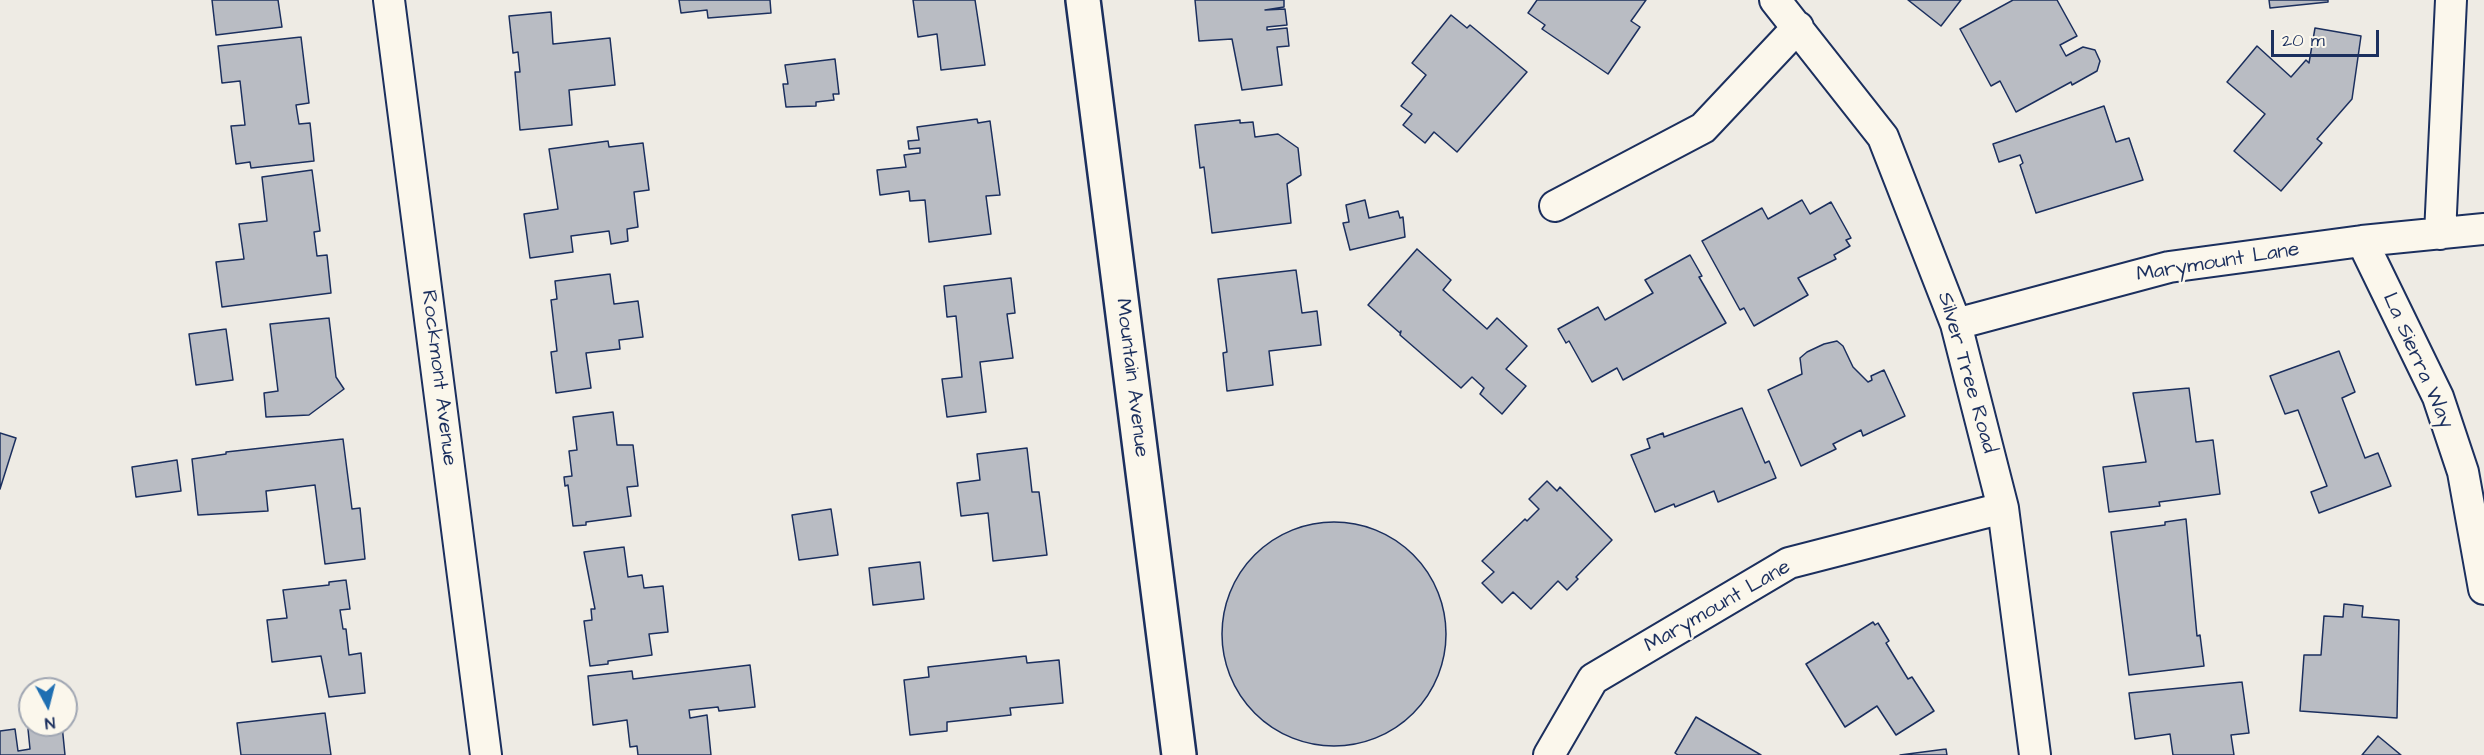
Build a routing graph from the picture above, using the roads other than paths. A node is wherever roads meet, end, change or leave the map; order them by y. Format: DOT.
graph roads {
  1 [pos="389,0"];
  2 [pos="1083,0"];
  3 [pos="1774,0"];
  4 [pos="2451,0"];
  5 [pos="1797,27"];
  6 [pos="1555,206"];
  7 [pos="2484,229"];
  8 [pos="2440,234"];
  9 [pos="2362,241"];
  10 [pos="1956,324"];
  11 [pos="2003,508"];
  12 [pos="2484,589"];
  13 [pos="486,755"];
  14 [pos="1179,755"];
  15 [pos="1549,755"];
  16 [pos="2035,755"];
  1 -- 13 [label="street, Rockmont Avenue"];
  2 -- 14 [label="street, Mountain Avenue"];
  3 -- 5 [label="street, Silver Tree Road"];
  4 -- 8 [label="street"];
  5 -- 6 [label="street"];
  5 -- 10 [label="street, Silver Tree Road"];
  7 -- 8 [label="street, Marymount Lane"];
  8 -- 9 [label="street, Marymount Lane"];
  9 -- 10 [label="street, Marymount Lane"];
  9 -- 12 [label="street, La Sierra Way"];
  10 -- 11 [label="street, Silver Tree Road"];
  11 -- 15 [label="street, Marymount Lane"];
  11 -- 16 [label="street, Silver Tree Road"];
}
